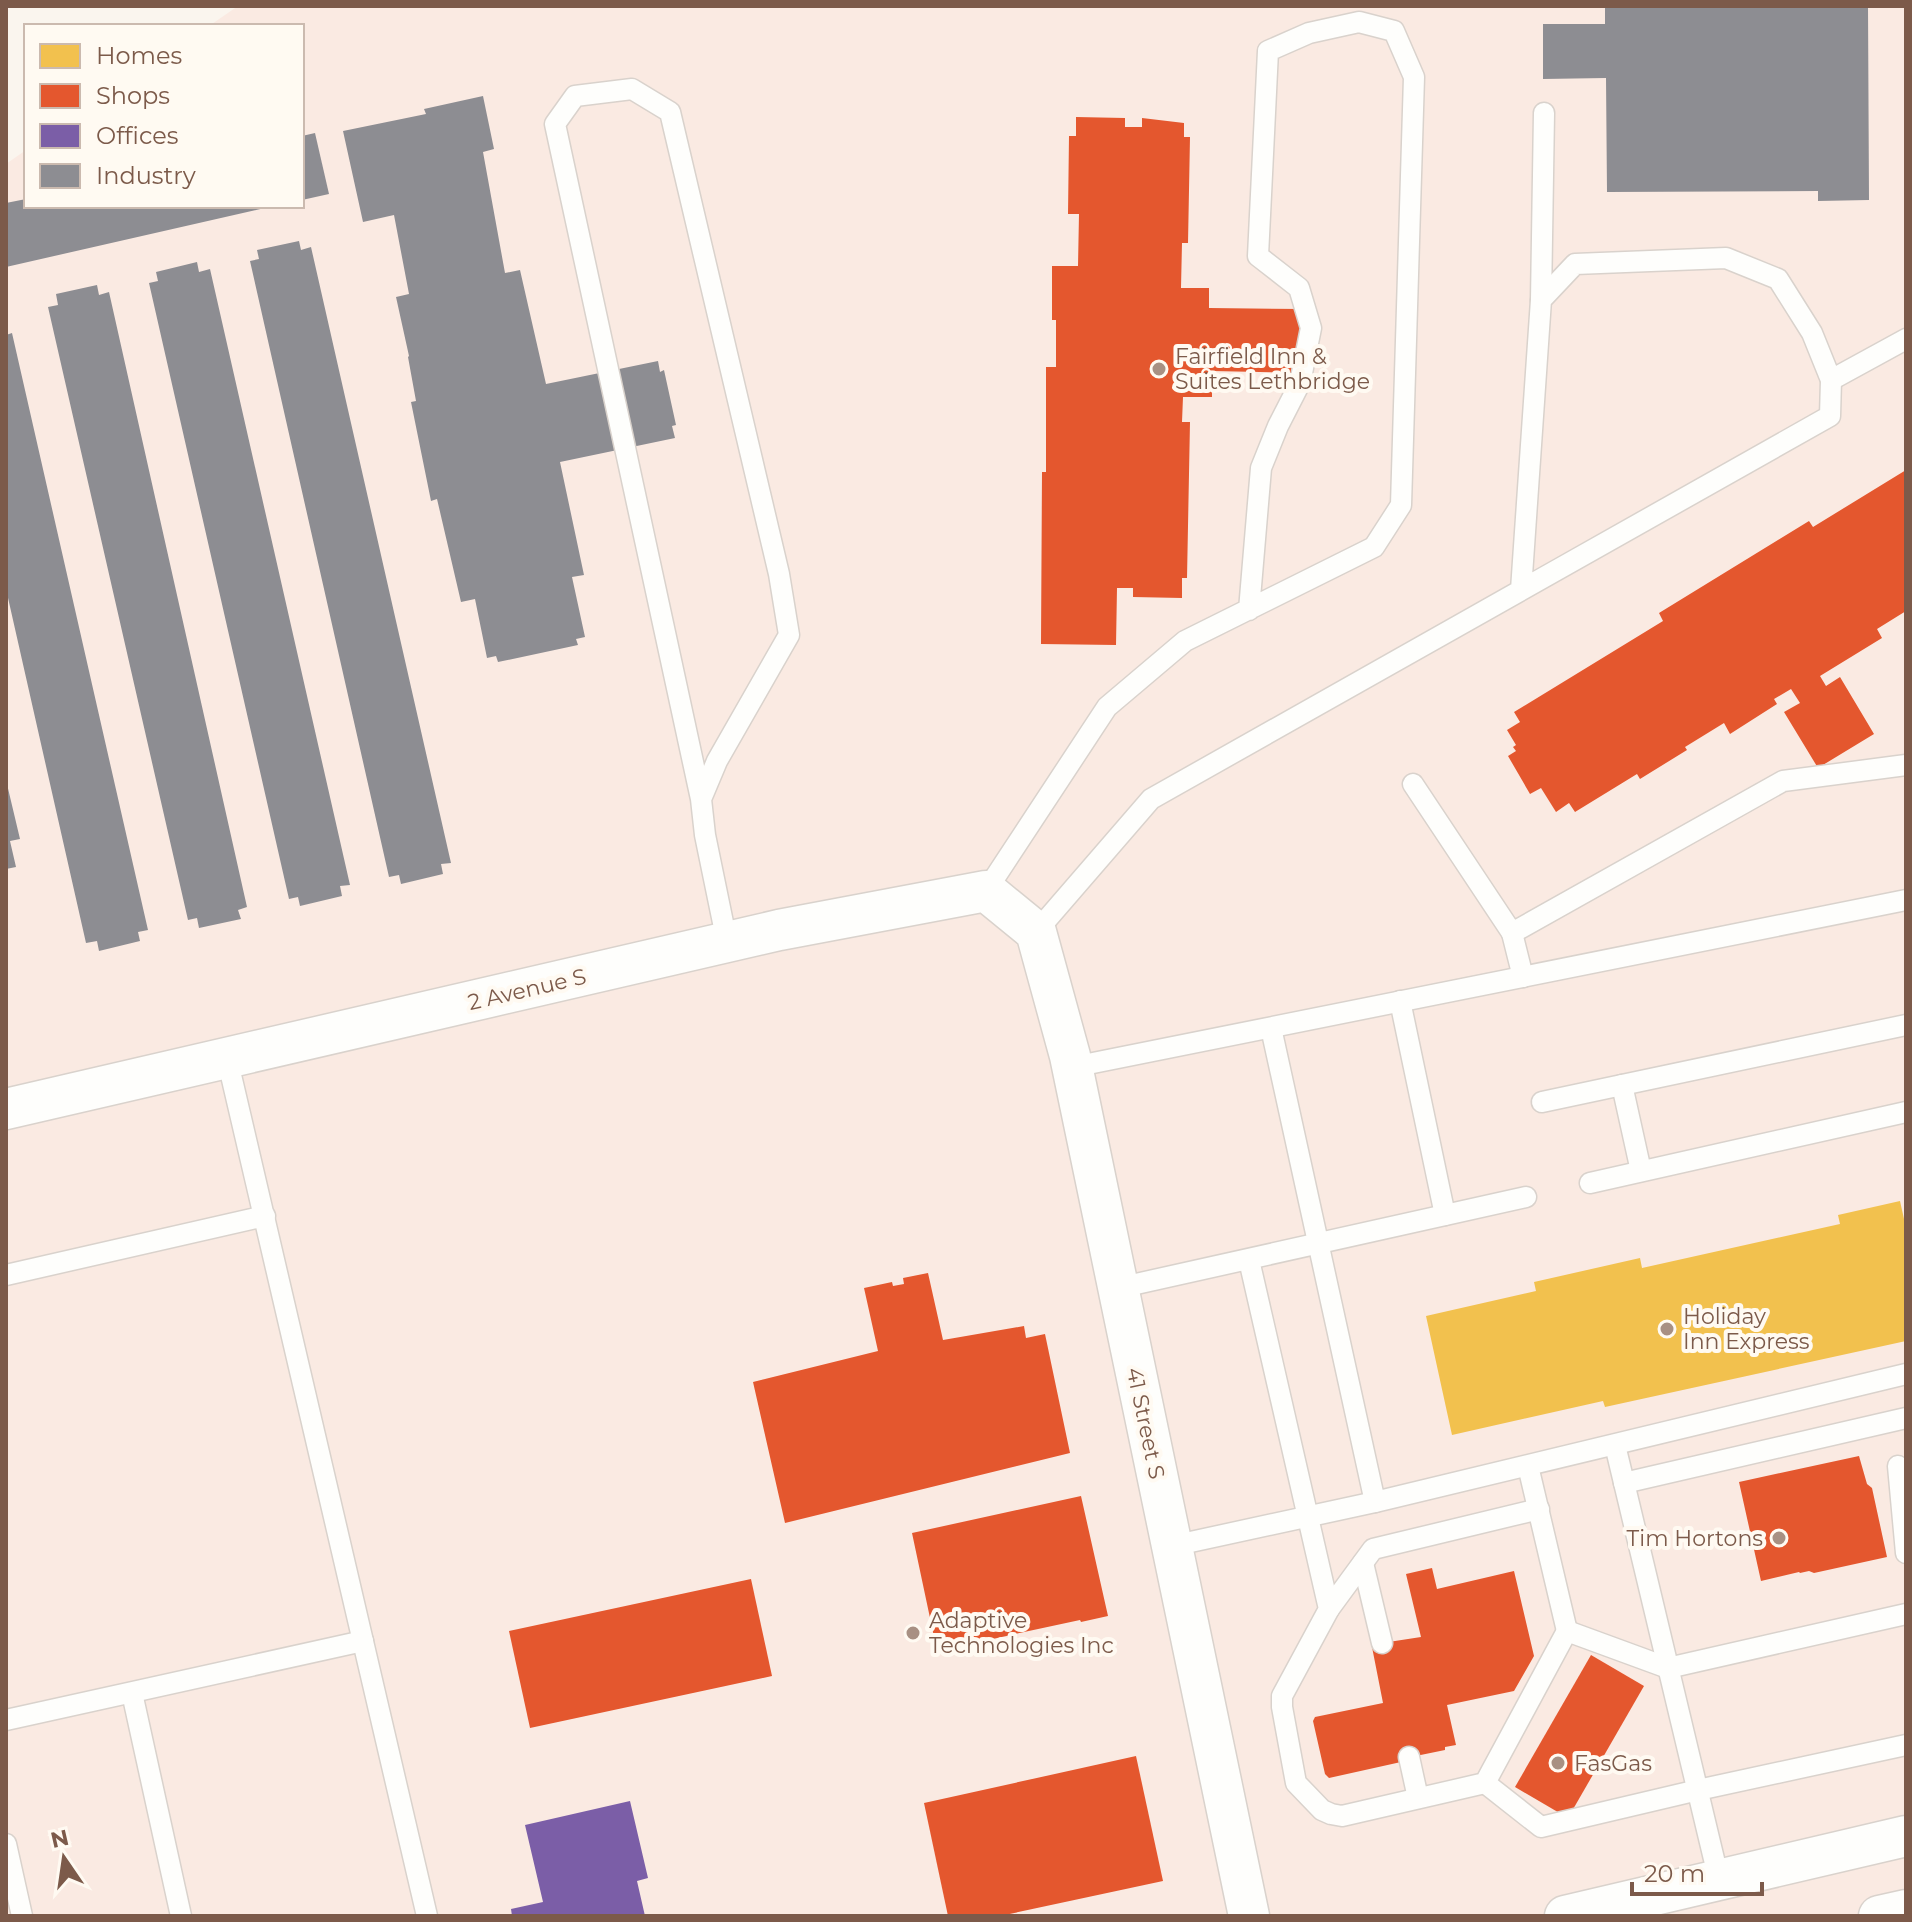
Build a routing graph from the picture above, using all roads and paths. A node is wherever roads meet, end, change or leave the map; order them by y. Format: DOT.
graph roads {
  1 [pos="1544,113"];
  2 [pos="1541,300"];
  3 [pos="1906,339"];
  4 [pos="1831,380"];
  5 [pos="1521,590"];
  6 [pos="1249,610"];
  7 [pos="1906,765"];
  8 [pos="1413,784"];
  9 [pos="701,799"];
  10 [pos="986,891"];
  11 [pos="1906,900"];
  12 [pos="1036,932"];
  13 [pos="1512,933"];
  14 [pos="727,942"];
  15 [pos="1523,977"];
  16 [pos="1400,1001"];
  17 [pos="1906,1025"];
  18 [pos="1271,1028"];
  19 [pos="227,1058"];
  20 [pos="1073,1067"];
  21 [pos="1622,1085"];
  22 [pos="1542,1102"];
  23 [pos="6,1109"];
  24 [pos="1906,1112"];
  25 [pos="1641,1171"];
  26 [pos="1590,1183"];
  27 [pos="1526,1197"];
  28 [pos="1445,1215"];
  29 [pos="265,1216"];
  30 [pos="1317,1244"];
  31 [pos="1249,1260"];
  32 [pos="6,1275"];
  33 [pos="1118,1288"];
  34 [pos="1906,1374"];
  35 [pos="1906,1418"];
  36 [pos="1615,1445"];
  37 [pos="1528,1466"];
  38 [pos="1898,1466"];
  39 [pos="1624,1483"];
  40 [pos="1375,1502"];
  41 [pos="1539,1509"];
  42 [pos="1308,1517"];
  43 [pos="1172,1546"];
  44 [pos="1906,1553"];
  45 [pos="1363,1563"];
  46 [pos="1329,1609"];
  47 [pos="1906,1614"];
  48 [pos="1567,1631"];
  49 [pos="363,1641"];
  50 [pos="1382,1643"];
  51 [pos="1668,1668"];
  52 [pos="132,1693"];
  53 [pos="6,1720"];
  54 [pos="1906,1745"];
  55 [pos="1409,1757"];
  56 [pos="1485,1783"];
  57 [pos="1698,1790"];
  58 [pos="1418,1798"];
  59 [pos="1906,1836"];
  60 [pos="6,1844"];
  61 [pos="1719,1880"];
  62 [pos="1906,1910"];
  63 [pos="22,1916"];
  64 [pos="181,1916"];
  65 [pos="427,1916"];
  66 [pos="1249,1916"];
  67 [pos="1565,1916"];
  68 [pos="1879,1916"];
  1 -- 2 [label="lane"];
  2 -- 4 [label="lane"];
  2 -- 5 [label="lane"];
  3 -- 4 [label="lane"];
  4 -- 5 [label="lane"];
  5 -- 12 [label="lane"];
  6 -- 6 [label="lane"];
  6 -- 10 [label="lane"];
  7 -- 13 [label="lane"];
  8 -- 13 [label="lane"];
  9 -- 9 [label="lane"];
  9 -- 14 [label="lane"];
  10 -- 12 [label="street"];
  10 -- 14 [label="street, 2 Avenue S"];
  11 -- 15 [label="lane"];
  12 -- 20 [label="street, 41 Street S"];
  13 -- 15 [label="lane"];
  14 -- 19 [label="street, 2 Avenue S"];
  15 -- 16 [label="lane"];
  16 -- 18 [label="lane"];
  16 -- 28 [label="lane"];
  17 -- 21 [label="lane"];
  18 -- 20 [label="lane"];
  18 -- 30 [label="lane"];
  19 -- 23 [label="street, 2 Avenue S"];
  19 -- 29 [label="lane"];
  20 -- 33 [label="street, 41 Street S"];
  21 -- 22 [label="lane"];
  21 -- 25 [label="lane"];
  24 -- 25 [label="lane"];
  25 -- 26 [label="lane"];
  27 -- 28 [label="lane"];
  28 -- 30 [label="lane"];
  29 -- 32 [label="lane"];
  29 -- 49 [label="lane"];
  30 -- 31 [label="lane"];
  30 -- 40 [label="lane"];
  31 -- 33 [label="lane"];
  31 -- 42 [label="lane"];
  33 -- 43 [label="street, 41 Street S"];
  34 -- 36 [label="lane"];
  35 -- 39 [label="lane"];
  36 -- 37 [label="lane"];
  36 -- 39 [label="lane"];
  37 -- 40 [label="lane"];
  37 -- 41 [label="lane"];
  38 -- 44 [label="lane"];
  39 -- 51 [label="lane"];
  40 -- 42 [label="lane"];
  41 -- 45 [label="lane"];
  41 -- 48 [label="lane"];
  42 -- 43 [label="lane"];
  42 -- 46 [label="lane"];
  43 -- 66 [label="street, 41 Street S"];
  45 -- 46 [label="lane"];
  45 -- 50 [label="lane"];
  46 -- 58 [label="lane"];
  47 -- 51 [label="lane"];
  48 -- 51 [label="lane"];
  48 -- 56 [label="lane"];
  49 -- 52 [label="lane"];
  49 -- 65 [label="lane"];
  51 -- 57 [label="lane"];
  52 -- 53 [label="lane"];
  52 -- 64 [label="lane"];
  54 -- 57 [label="lane"];
  55 -- 58 [label="lane"];
  56 -- 57 [label="lane"];
  56 -- 58 [label="lane"];
  57 -- 61 [label="lane"];
  59 -- 61 [label="street"];
  60 -- 63 [label="lane"];
  61 -- 67 [label="street"];
  62 -- 68 [label="street"];
}
